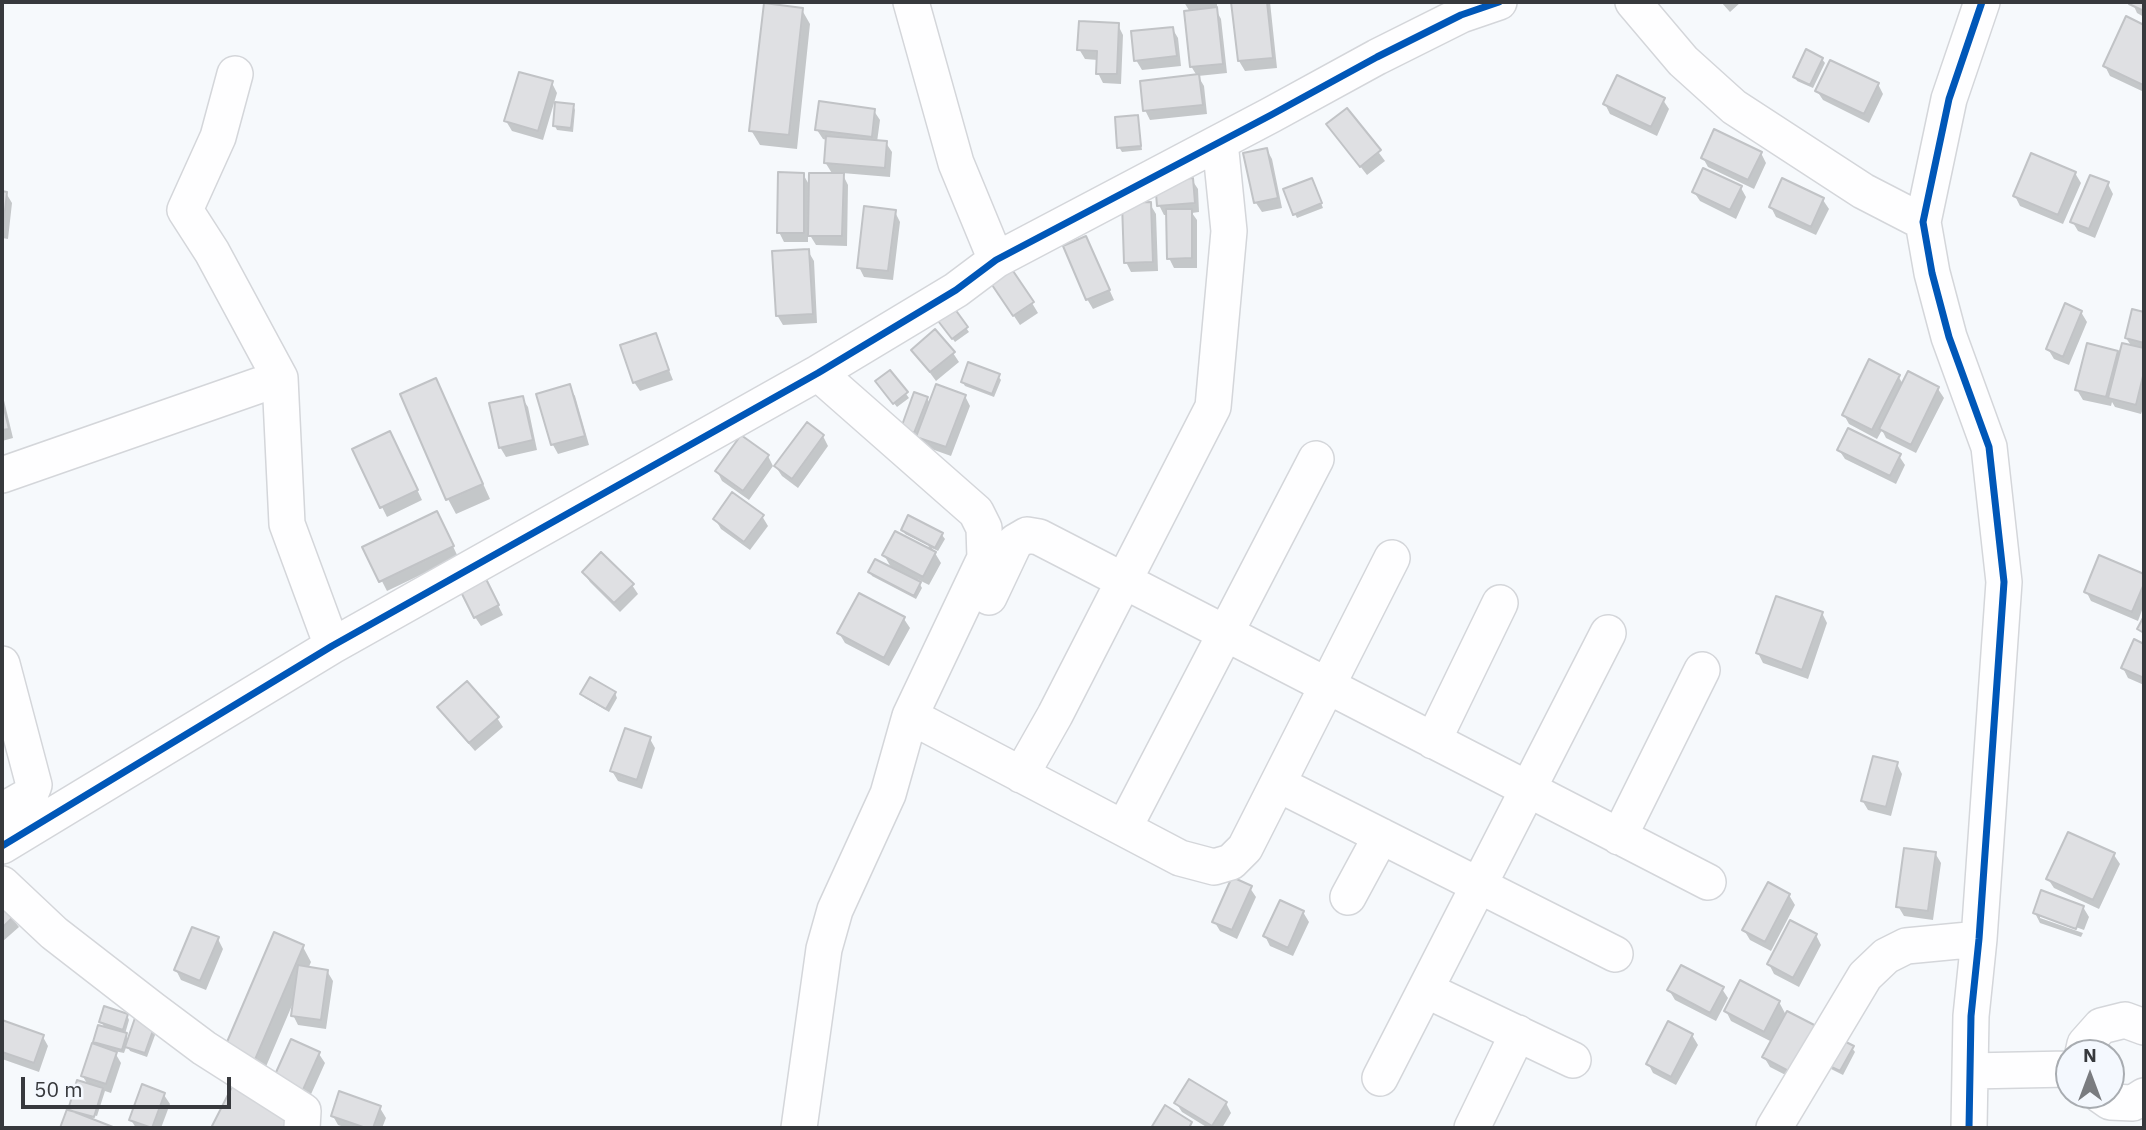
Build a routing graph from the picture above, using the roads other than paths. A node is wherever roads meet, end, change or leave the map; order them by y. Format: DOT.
graph roads {
  1 [pos="911,2"];
  2 [pos="1499,2"];
  3 [pos="1633,2"];
  4 [pos="1982,2"];
  5 [pos="235,74"];
  6 [pos="1220,142"];
  7 [pos="1923,222"];
  8 [pos="996,260"];
  9 [pos="818,373"];
  10 [pos="280,378"];
  11 [pos="1316,459"];
  12 [pos="2,475"];
  13 [pos="1392,558"];
  14 [pos="1122,581"];
  15 [pos="1500,603"];
  16 [pos="1608,633"];
  17 [pos="1225,634"];
  18 [pos="331,646"];
  19 [pos="2,664"];
  20 [pos="1702,670"];
  21 [pos="1327,687"];
  22 [pos="918,721"];
  23 [pos="1433,741"];
  24 [pos="1021,775"];
  25 [pos="1278,784"];
  26 [pos="1528,790"];
  27 [pos="2,811"];
  28 [pos="1124,828"];
  29 [pos="1381,836"];
  30 [pos="1619,837"];
  31 [pos="2,846"];
  32 [pos="1708,883"];
  33 [pos="2,884"];
  34 [pos="1479,886"];
  35 [pos="1348,897"];
  36 [pos="1979,939"];
  37 [pos="1615,954"];
  38 [pos="1426,989"];
  39 [pos="2144,1027"];
  40 [pos="1518,1033"];
  41 [pos="2089,1039"];
  42 [pos="1573,1060"];
  43 [pos="2055,1069"];
  44 [pos="1970,1072"];
  45 [pos="1380,1078"];
  46 [pos="2144,1096"];
  47 [pos="2125,1103"];
  48 [pos="302,1128"];
  49 [pos="799,1128"];
  50 [pos="1472,1128"];
  51 [pos="1774,1128"];
  52 [pos="1969,1128"];
  1 -- 8 [label="street"];
  2 -- 6 [label="street"];
  3 -- 7 [label="street"];
  4 -- 7 [label="street"];
  5 -- 10 [label="street"];
  6 -- 8 [label="street"];
  6 -- 14 [label="street"];
  7 -- 36 [label="street"];
  8 -- 9 [label="street"];
  9 -- 18 [label="street"];
  9 -- 22 [label="street"];
  10 -- 12 [label="street"];
  10 -- 18 [label="street"];
  11 -- 17 [label="street"];
  13 -- 21 [label="street"];
  14 -- 17 [label="street"];
  14 -- 22 [label="street"];
  14 -- 24 [label="street"];
  15 -- 23 [label="street"];
  16 -- 26 [label="street"];
  17 -- 21 [label="street"];
  17 -- 28 [label="street"];
  18 -- 31 [label="street"];
  19 -- 27 [label="street"];
  20 -- 30 [label="street"];
  21 -- 23 [label="street"];
  21 -- 25 [label="street"];
  22 -- 24 [label="street"];
  22 -- 49 [label="street"];
  23 -- 26 [label="street"];
  24 -- 28 [label="street"];
  25 -- 28 [label="street"];
  25 -- 29 [label="street"];
  26 -- 30 [label="street"];
  26 -- 34 [label="street"];
  29 -- 34 [label="street"];
  29 -- 35 [label="street"];
  30 -- 32 [label="street"];
  33 -- 48 [label="street"];
  34 -- 37 [label="street"];
  34 -- 38 [label="street"];
  36 -- 44 [label="street"];
  36 -- 51 [label="street"];
  38 -- 40 [label="street"];
  38 -- 45 [label="street"];
  39 -- 41 [label="street"];
  40 -- 42 [label="street"];
  40 -- 50 [label="street"];
  43 -- 44 [label="street"];
  44 -- 52 [label="street"];
  46 -- 47 [label="street"];
}
